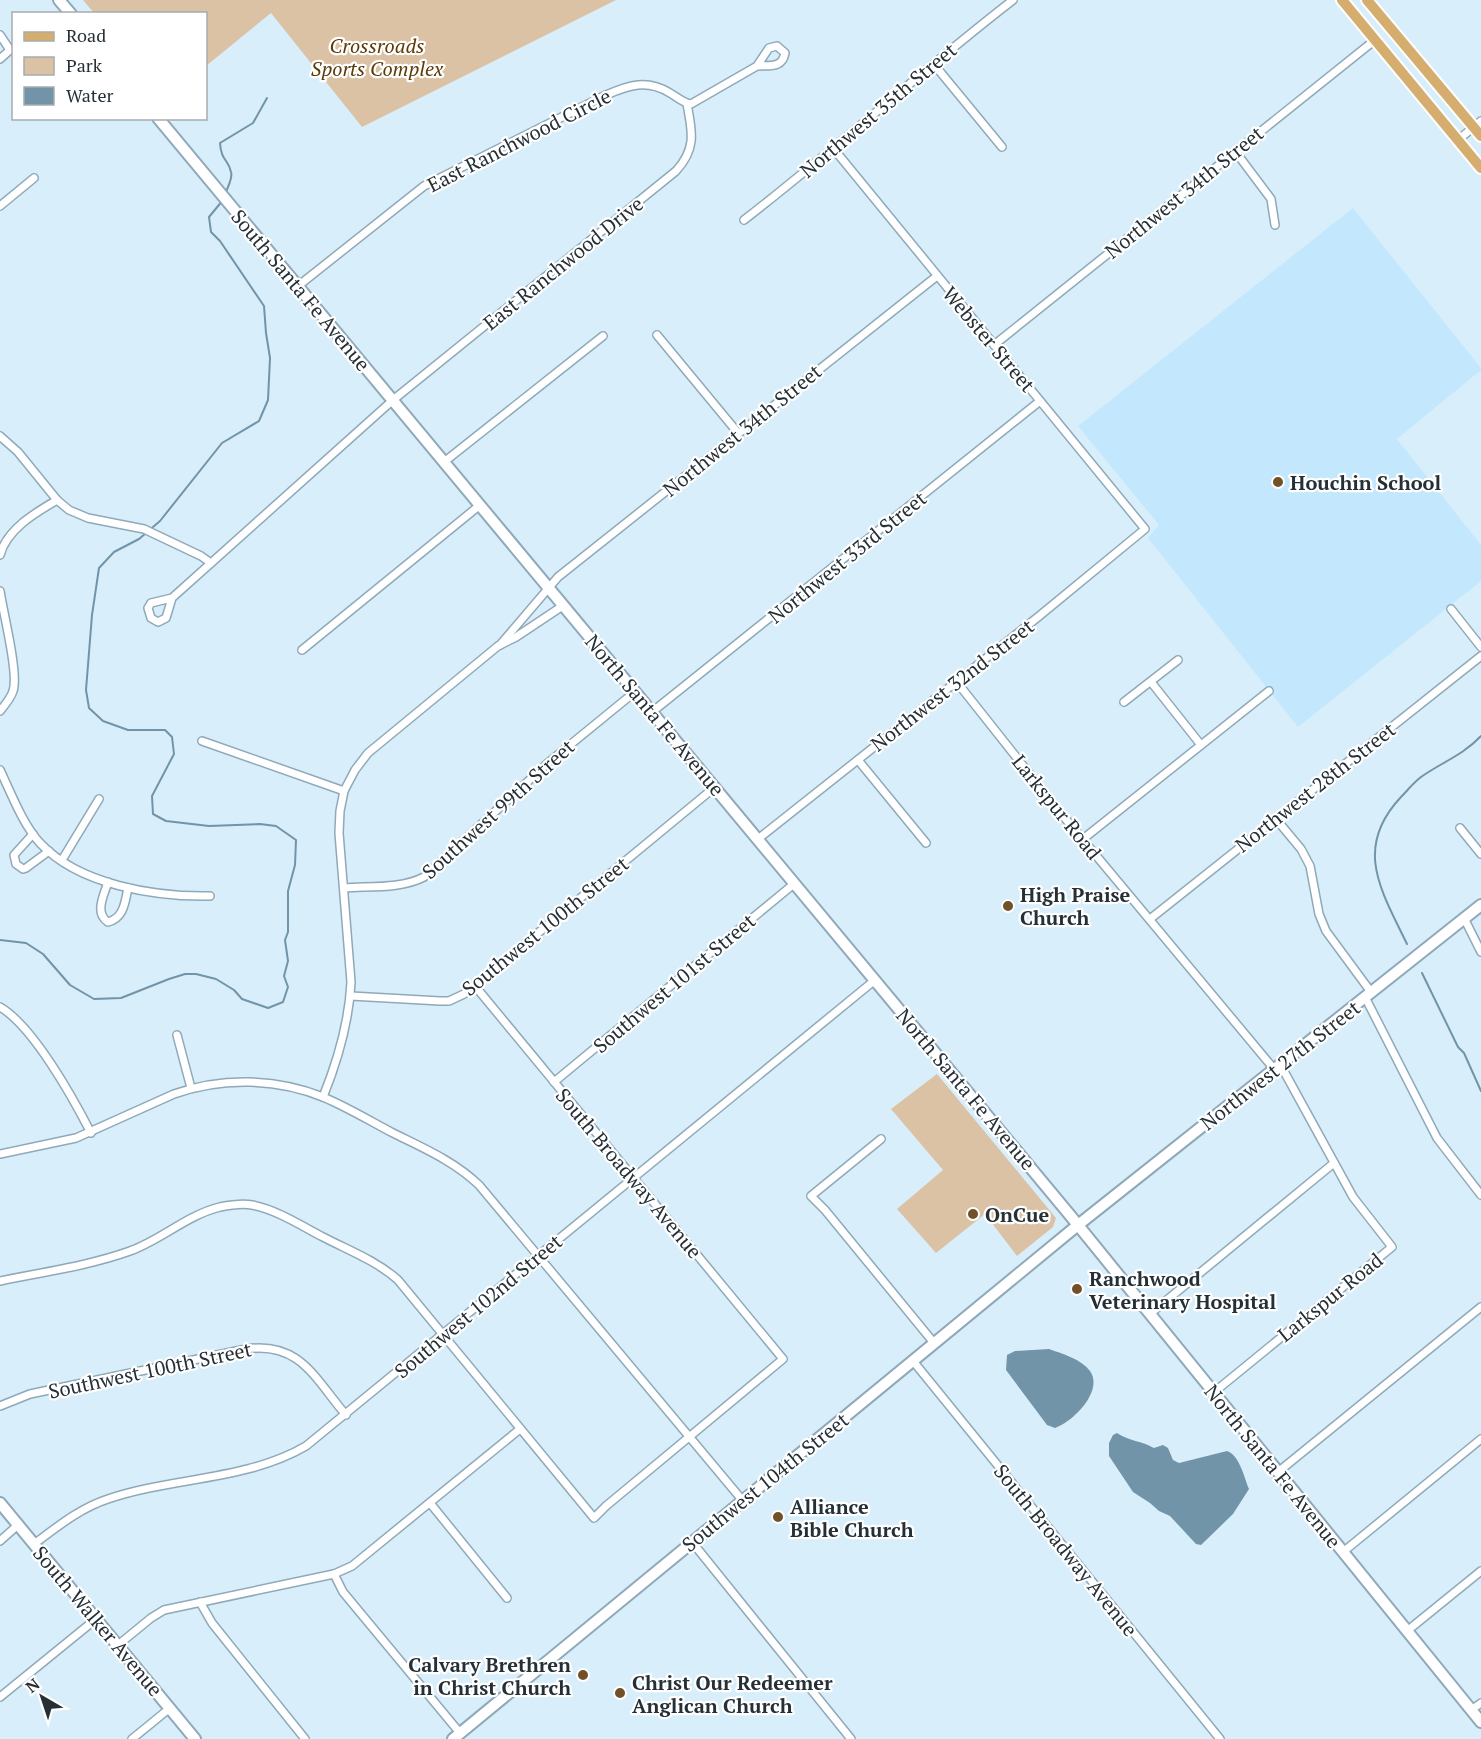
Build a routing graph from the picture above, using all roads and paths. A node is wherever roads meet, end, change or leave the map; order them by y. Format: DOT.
graph roads {
  1 [pos="59,0"];
  2 [pos="1013,0"];
  3 [pos="1342,0"];
  4 [pos="1367,0"];
  5 [pos="69,12"];
  6 [pos="0,35"];
  7 [pos="1375,40"];
  8 [pos="0,59"];
  9 [pos="932,65"];
  10 [pos="757,66"];
  11 [pos="687,104"];
  12 [pos="160,120"];
  13 [pos="1478,128"];
  14 [pos="1458,140"];
  15 [pos="1002,147"];
  16 [pos="833,148"];
  17 [pos="1235,151"];
  18 [pos="1481,168"];
  19 [pos="34,177"];
  20 [pos="0,206"];
  21 [pos="744,220"];
  22 [pos="1275,225"];
  23 [pos="937,276"];
  24 [pos="298,286"];
  25 [pos="657,335"];
  26 [pos="603,336"];
  27 [pos="994,345"];
  28 [pos="393,400"];
  29 [pos="1040,401"];
  30 [pos="738,434"];
  31 [pos="0,436"];
  32 [pos="444,462"];
  33 [pos="57,500"];
  34 [pos="480,505"];
  35 [pos="1145,529"];
  36 [pos="0,555"];
  37 [pos="211,563"];
  38 [pos="550,588"];
  39 [pos="0,591"];
  40 [pos="172,598"];
  41 [pos="564,605"];
  42 [pos="1451,609"];
  43 [pos="498,646"];
  44 [pos="1481,647"];
  45 [pos="302,650"];
  46 [pos="1481,656"];
  47 [pos="1178,660"];
  48 [pos="956,681"];
  49 [pos="1151,682"];
  50 [pos="636,691"];
  51 [pos="1269,691"];
  52 [pos="1124,702"];
  53 [pos="0,711"];
  54 [pos="652,712"];
  55 [pos="202,741"];
  56 [pos="1201,745"];
  57 [pos="858,760"];
  58 [pos="0,770"];
  59 [pos="715,787"];
  60 [pos="344,791"];
  61 [pos="99,799"];
  62 [pos="1276,819"];
  63 [pos="1460,828"];
  64 [pos="33,834"];
  65 [pos="758,839"];
  66 [pos="1083,839"];
  67 [pos="926,843"];
  68 [pos="49,850"];
  69 [pos="1481,854"];
  70 [pos="62,860"];
  71 [pos="108,882"];
  72 [pos="795,883"];
  73 [pos="129,888"];
  74 [pos="344,888"];
  75 [pos="210,896"];
  76 [pos="1481,905"];
  77 [pos="1464,918"];
  78 [pos="1150,919"];
  79 [pos="1481,952"];
  80 [pos="875,980"];
  81 [pos="475,986"];
  82 [pos="1368,994"];
  83 [pos="351,996"];
  84 [pos="0,1007"];
  85 [pos="177,1035"];
  86 [pos="1277,1067"];
  87 [pos="554,1082"];
  88 [pos="191,1088"];
  89 [pos="323,1097"];
  90 [pos="91,1133"];
  91 [pos="882,1139"];
  92 [pos="0,1154"];
  93 [pos="1334,1163"];
  94 [pos="633,1178"];
  95 [pos="1481,1195"];
  96 [pos="1078,1225"];
  97 [pos="539,1256"];
  98 [pos="0,1281"];
  99 [pos="1481,1307"];
  100 [pos="1151,1313"];
  101 [pos="443,1334"];
  102 [pos="934,1343"];
  103 [pos="912,1360"];
  104 [pos="1214,1393"];
  105 [pos="0,1406"];
  106 [pos="346,1415"];
  107 [pos="520,1429"];
  108 [pos="690,1437"];
  109 [pos="1481,1439"];
  110 [pos="1278,1472"];
  111 [pos="743,1501"];
  112 [pos="0,1503"];
  113 [pos="430,1503"];
  114 [pos="18,1525"];
  115 [pos="0,1541"];
  116 [pos="692,1542"];
  117 [pos="34,1544"];
  118 [pos="1343,1552"];
  119 [pos="1481,1571"];
  120 [pos="334,1574"];
  121 [pos="507,1598"];
  122 [pos="200,1602"];
  123 [pos="96,1618"];
  124 [pos="1407,1631"];
  125 [pos="117,1645"];
  126 [pos="0,1697"];
  127 [pos="1481,1702"];
  128 [pos="170,1708"];
  129 [pos="1471,1710"];
  130 [pos="1481,1722"];
  131 [pos="456,1736"];
  132 [pos="132,1739"];
  133 [pos="195,1739"];
  134 [pos="305,1739"];
  135 [pos="851,1739"];
  136 [pos="1220,1739"];
  1 -- 5 [label="main road"];
  2 -- 9 [label="street, Northwest 35th Street"];
  3 -- 7 [label="main road"];
  4 -- 13 [label="main road"];
  6 -- 8 [label="street"];
  7 -- 14 [label="main road"];
  7 -- 17 [label="street, Northwest 34th Street"];
  9 -- 15 [label="street"];
  9 -- 16 [label="street, Northwest 35th Street"];
  10 -- 11 [label="street"];
  11 -- 24 [label="street, East Ranchwood Circle"];
  11 -- 28 [label="street, East Ranchwood Drive"];
  12 -- 24 [label="main road, South Santa Fe Avenue"];
  13 -- 14 [label="street"];
  14 -- 18 [label="main road"];
  16 -- 21 [label="street, Northwest 35th Street"];
  16 -- 23 [label="street, Webster Street"];
  17 -- 22 [label="street"];
  17 -- 27 [label="street, Northwest 34th Street"];
  19 -- 20 [label="street"];
  23 -- 27 [label="street, Webster Street"];
  23 -- 30 [label="street, Northwest 34th Street"];
  24 -- 28 [label="main road, South Santa Fe Avenue"];
  25 -- 30 [label="street"];
  26 -- 32 [label="street"];
  27 -- 29 [label="street, Webster Street"];
  28 -- 32 [label="main road, South Santa Fe Avenue"];
  28 -- 37 [label="street, East Ranchwood Drive"];
  29 -- 35 [label="street, Webster Street"];
  29 -- 54 [label="street, Northwest 33rd Street"];
  30 -- 38 [label="street, Northwest 34th Street"];
  31 -- 33 [label="street"];
  32 -- 34 [label="main road, North Santa Fe Avenue"];
  33 -- 36 [label="street"];
  33 -- 37 [label="street"];
  34 -- 38 [label="main road, North Santa Fe Avenue"];
  34 -- 45 [label="street"];
  35 -- 48 [label="street, Northwest 32nd Street"];
  37 -- 40 [label="street, East Ranchwood Drive"];
  38 -- 41 [label="main road, North Santa Fe Avenue"];
  38 -- 43 [label="street, Northwest 34th Street"];
  39 -- 53 [label="street"];
  41 -- 43 [label="street"];
  41 -- 50 [label="main road, North Santa Fe Avenue"];
  42 -- 44 [label="street"];
  43 -- 60 [label="street"];
  46 -- 62 [label="street, Northwest 28th Street"];
  47 -- 49 [label="street"];
  48 -- 57 [label="street, Northwest 32nd Street"];
  48 -- 66 [label="street, Larkspur Road"];
  49 -- 52 [label="street"];
  49 -- 56 [label="street"];
  50 -- 54 [label="main road, North Santa Fe Avenue"];
  50 -- 74 [label="street, Southwest 99th Street"];
  51 -- 56 [label="street"];
  54 -- 59 [label="main road, North Santa Fe Avenue"];
  55 -- 60 [label="street"];
  56 -- 66 [label="street"];
  57 -- 65 [label="street, Northwest 32nd Street"];
  57 -- 67 [label="street"];
  58 -- 64 [label="street"];
  59 -- 65 [label="main road, North Santa Fe Avenue"];
  59 -- 81 [label="street, Southwest 100th Street"];
  60 -- 74 [label="street"];
  61 -- 70 [label="street"];
  62 -- 78 [label="street, Northwest 28th Street"];
  62 -- 82 [label="street"];
  63 -- 69 [label="street"];
  64 -- 68 [label="street"];
  64 -- 68 [label="street"];
  65 -- 72 [label="main road, North Santa Fe Avenue"];
  66 -- 78 [label="street, Larkspur Road"];
  68 -- 70 [label="street"];
  70 -- 71 [label="street"];
  71 -- 73 [label="street"];
  71 -- 73 [label="street"];
  72 -- 80 [label="main road, North Santa Fe Avenue"];
  72 -- 87 [label="street, Southwest 101st Street"];
  73 -- 75 [label="street"];
  74 -- 83 [label="street"];
  76 -- 77 [label="main road, Northwest 27th Street"];
  77 -- 79 [label="street"];
  77 -- 82 [label="main road, Northwest 27th Street"];
  78 -- 86 [label="street, Larkspur Road"];
  80 -- 94 [label="street, Southwest 102nd Street"];
  80 -- 96 [label="main road, North Santa Fe Avenue"];
  81 -- 83 [label="street, Southwest 100th Street"];
  81 -- 87 [label="street, South Broadway Avenue"];
  82 -- 86 [label="main road, Northwest 27th Street"];
  82 -- 95 [label="street"];
  83 -- 89 [label="street"];
  84 -- 90 [label="street"];
  85 -- 88 [label="street"];
  86 -- 93 [label="street, Larkspur Road"];
  86 -- 96 [label="main road, Northwest 27th Street"];
  87 -- 94 [label="street, South Broadway Avenue"];
  88 -- 89 [label="street"];
  88 -- 90 [label="street"];
  89 -- 97 [label="street"];
  90 -- 92 [label="street"];
  91 -- 102 [label="street"];
  93 -- 100 [label="street"];
  93 -- 104 [label="street, Larkspur Road"];
  94 -- 97 [label="street, Southwest 102nd Street"];
  94 -- 108 [label="street, South Broadway Avenue"];
  96 -- 100 [label="main road, North Santa Fe Avenue"];
  96 -- 102 [label="main road, Southwest 104th Street"];
  97 -- 101 [label="street, Southwest 102nd Street"];
  97 -- 108 [label="street"];
  98 -- 101 [label="street"];
  99 -- 110 [label="street"];
  100 -- 104 [label="main road, North Santa Fe Avenue"];
  101 -- 106 [label="street, Southwest 102nd Street"];
  101 -- 107 [label="street"];
  102 -- 103 [label="main road, Southwest 104th Street"];
  103 -- 111 [label="main road, Southwest 104th Street"];
  103 -- 136 [label="street, South Broadway Avenue"];
  104 -- 110 [label="main road, North Santa Fe Avenue"];
  105 -- 106 [label="street, Southwest 100th Street"];
  106 -- 117 [label="street, Southwest 102nd Street"];
  107 -- 108 [label="street"];
  107 -- 113 [label="street"];
  108 -- 111 [label="street"];
  109 -- 118 [label="street"];
  110 -- 118 [label="main road, North Santa Fe Avenue"];
  111 -- 116 [label="main road, Southwest 104th Street"];
  112 -- 114 [label="main road, South Walker Avenue"];
  113 -- 120 [label="street"];
  113 -- 121 [label="street"];
  114 -- 115 [label="street"];
  114 -- 117 [label="main road, South Walker Avenue"];
  116 -- 131 [label="main road, Southwest 104th Street"];
  116 -- 135 [label="street"];
  117 -- 123 [label="main road, South Walker Avenue"];
  118 -- 124 [label="main road, North Santa Fe Avenue"];
  119 -- 124 [label="street"];
  120 -- 122 [label="street"];
  120 -- 131 [label="street"];
  122 -- 125 [label="street"];
  122 -- 134 [label="street"];
  123 -- 125 [label="main road, South Walker Avenue"];
  123 -- 126 [label="street"];
  124 -- 129 [label="main road, North Santa Fe Avenue"];
  125 -- 128 [label="main road, South Walker Avenue"];
  127 -- 129 [label="street"];
  128 -- 132 [label="street"];
  128 -- 133 [label="main road, South Walker Avenue"];
  129 -- 130 [label="main road, North Santa Fe Avenue"];
}
